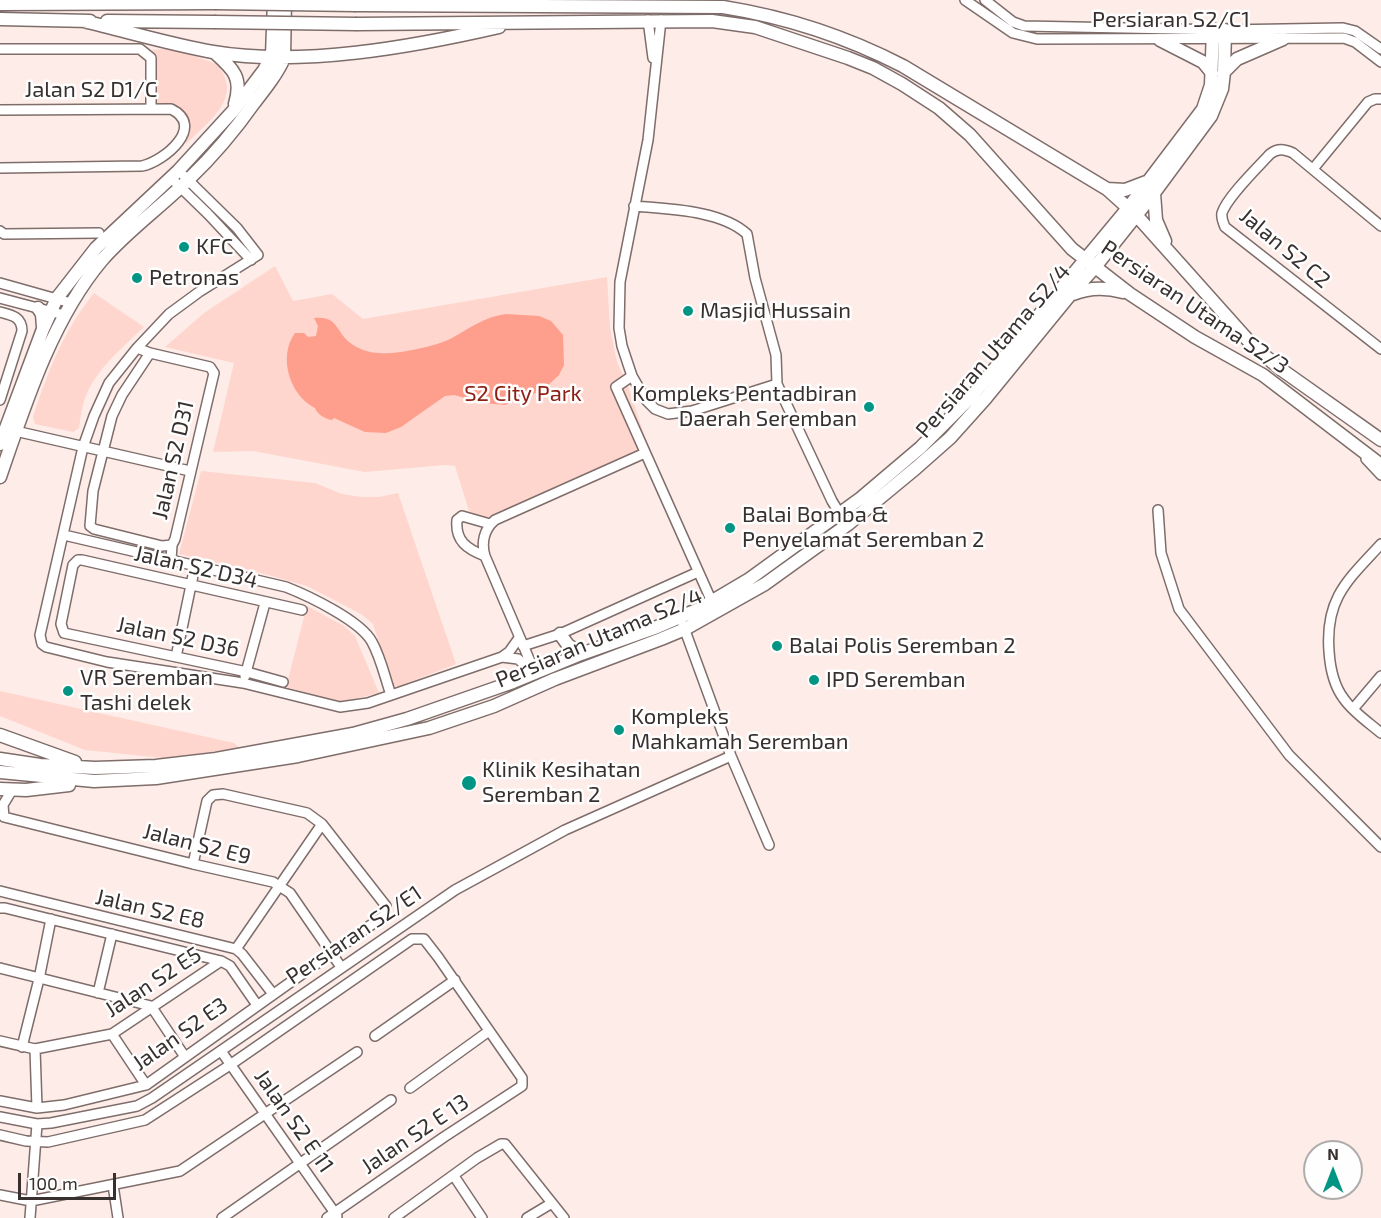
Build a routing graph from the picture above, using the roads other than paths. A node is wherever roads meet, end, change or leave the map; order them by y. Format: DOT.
graph roads {
  1 [pos="123,0"];
  2 [pos="274,0"];
  3 [pos="285,0"];
  4 [pos="463,0"];
  5 [pos="686,0"];
  6 [pos="965,0"];
  7 [pos="985,0"];
  8 [pos="624,3"];
  9 [pos="648,3"];
  10 [pos="662,3"];
  11 [pos="0,4"];
  12 [pos="84,4"];
  13 [pos="494,5"];
  14 [pos="697,7"];
  15 [pos="0,20"];
  16 [pos="648,20"];
  17 [pos="661,20"];
  18 [pos="83,21"];
  19 [pos="521,22"];
  20 [pos="1332,33"];
  21 [pos="1219,35"];
  22 [pos="1283,39"];
  23 [pos="1160,40"];
  24 [pos="0,49"];
  25 [pos="1381,49"];
  26 [pos="214,52"];
  27 [pos="278,57"];
  28 [pos="1381,62"];
  29 [pos="1218,72"];
  30 [pos="654,73"];
  31 [pos="1381,99"];
  32 [pos="151,108"];
  33 [pos="0,110"];
  34 [pos="233,111"];
  35 [pos="0,168"];
  36 [pos="1313,170"];
  37 [pos="179,179"];
  38 [pos="1150,180"];
  39 [pos="1107,189"];
  40 [pos="1154,193"];
  41 [pos="634,206"];
  42 [pos="1132,212"];
  43 [pos="1381,226"];
  44 [pos="0,231"];
  45 [pos="99,233"];
  46 [pos="1065,243"];
  47 [pos="1168,249"];
  48 [pos="1090,263"];
  49 [pos="1067,280"];
  50 [pos="0,283"];
  51 [pos="1130,294"];
  52 [pos="1070,295"];
  53 [pos="0,298"];
  54 [pos="57,298"];
  55 [pos="71,303"];
  56 [pos="38,308"];
  57 [pos="51,311"];
  58 [pos="0,312"];
  59 [pos="64,315"];
  60 [pos="43,329"];
  61 [pos="137,348"];
  62 [pos="1381,349"];
  63 [pos="150,353"];
  64 [pos="632,375"];
  65 [pos="4,380"];
  66 [pos="777,384"];
  67 [pos="0,400"];
  68 [pos="11,430"];
  69 [pos="1350,439"];
  70 [pos="1381,440"];
  71 [pos="0,444"];
  72 [pos="83,447"];
  73 [pos="103,451"];
  74 [pos="645,453"];
  75 [pos="1381,465"];
  76 [pos="190,471"];
  77 [pos="1381,475"];
  78 [pos="0,477"];
  79 [pos="1158,510"];
  80 [pos="844,520"];
  81 [pos="490,524"];
  82 [pos="64,535"];
  83 [pos="1381,544"];
  84 [pos="172,545"];
  85 [pos="485,556"];
  86 [pos="171,560"];
  87 [pos="195,566"];
  88 [pos="698,573"];
  89 [pos="761,579"];
  90 [pos="190,585"];
  91 [pos="712,602"];
  92 [pos="265,603"];
  93 [pos="302,610"];
  94 [pos="683,623"];
  95 [pos="64,633"];
  96 [pos="561,634"];
  97 [pos="521,642"];
  98 [pos="111,643"];
  99 [pos="581,654"];
  100 [pos="176,657"];
  101 [pos="502,657"];
  102 [pos="107,662"];
  103 [pos="247,672"];
  104 [pos="535,673"];
  105 [pos="1381,676"];
  106 [pos="555,679"];
  107 [pos="283,682"];
  108 [pos="243,683"];
  109 [pos="391,695"];
  110 [pos="1353,709"];
  111 [pos="1381,733"];
  112 [pos="0,735"];
  113 [pos="730,756"];
  114 [pos="4,767"];
  115 [pos="95,768"];
  116 [pos="94,782"];
  117 [pos="6,790"];
  118 [pos="2,818"];
  119 [pos="322,824"];
  120 [pos="769,845"];
  121 [pos="1381,847"];
  122 [pos="193,864"];
  123 [pos="279,885"];
  124 [pos="0,891"];
  125 [pos="0,908"];
  126 [pos="51,920"];
  127 [pos="112,934"];
  128 [pos="236,949"];
  129 [pos="331,954"];
  130 [pos="221,961"];
  131 [pos="341,967"];
  132 [pos="0,968"];
  133 [pos="39,979"];
  134 [pos="454,980"];
  135 [pos="98,993"];
  136 [pos="273,994"];
  137 [pos="257,1005"];
  138 [pos="151,1006"];
  139 [pos="489,1031"];
  140 [pos="112,1034"];
  141 [pos="375,1036"];
  142 [pos="0,1041"];
  143 [pos="22,1047"];
  144 [pos="35,1049"];
  145 [pos="221,1051"];
  146 [pos="357,1052"];
  147 [pos="185,1057"];
  148 [pos="230,1065"];
  149 [pos="146,1085"];
  150 [pos="410,1088"];
  151 [pos="391,1100"];
  152 [pos="0,1101"];
  153 [pos="37,1108"];
  154 [pos="266,1115"];
  155 [pos="0,1117"];
  156 [pos="37,1124"];
  157 [pos="0,1135"];
  158 [pos="36,1143"];
  159 [pos="300,1164"];
  160 [pos="454,1176"];
  161 [pos="113,1185"];
  162 [pos="0,1194"];
  163 [pos="31,1201"];
  164 [pos="552,1203"];
  165 [pos="407,1214"];
  166 [pos="333,1216"];
  167 [pos="30,1218"];
  168 [pos="118,1218"];
  169 [pos="222,1218"];
  170 [pos="393,1218"];
  171 [pos="482,1218"];
  172 [pos="527,1218"];
  173 [pos="564,1218"];
  1 -- 12 [label="main road"];
  2 -- 27 [label="main road"];
  3 -- 27 [label="main road"];
  4 -- 13 [label="main road"];
  5 -- 14 [label="main road"];
  6 -- 23 [label="street, Persiaran S2/C1"];
  7 -- 21 [label="street, Persiaran S2/C1"];
  8 -- 9 [label="main road, Persiaran Utama S2/3"];
  8 -- 13 [label="main road, Persiaran Utama S2/3"];
  9 -- 10 [label="main road, Persiaran Utama S2/3"];
  9 -- 16 [label="main road"];
  10 -- 14 [label="main road, Persiaran Utama S2/3"];
  10 -- 17 [label="main road"];
  11 -- 12 [label="main road, Persiaran Utama S2/3"];
  12 -- 13 [label="main road, Persiaran Utama S2/3, bridge"];
  14 -- 39 [label="main road, Persiaran Utama S2/3"];
  15 -- 18 [label="main road, Persiaran Utama S2/3"];
  16 -- 17 [label="main road, Persiaran Utama S2/3"];
  16 -- 19 [label="main road, Persiaran Utama S2/3"];
  16 -- 30 [label="street"];
  17 -- 30 [label="street"];
  17 -- 46 [label="main road, Persiaran Utama S2/3"];
  18 -- 19 [label="main road, Persiaran Utama S2/3, bridge"];
  18 -- 26 [label="main road"];
  19 -- 27 [label="main road"];
  20 -- 21 [label="street, Persiaran S2/C1"];
  20 -- 22 [label="street, Persiaran S2/C1"];
  20 -- 25 [label="street, Persiaran S2/C1"];
  20 -- 28 [label="street, Persiaran S2/C1"];
  21 -- 22 [label="street, Persiaran S2/C1"];
  21 -- 23 [label="street, Persiaran S2/C1"];
  21 -- 29 [label="main road, Persiaran Utama S2/4"];
  22 -- 29 [label="main road"];
  23 -- 29 [label="main road"];
  24 -- 32 [label="street"];
  26 -- 27 [label="main road"];
  26 -- 34 [label="main road"];
  27 -- 34 [label="main road"];
  27 -- 37 [label="main road"];
  29 -- 38 [label="main road, Persiaran Utama S2/4"];
  29 -- 40 [label="main road, Persiaran Utama S2/4"];
  30 -- 41 [label="street"];
  31 -- 36 [label="street"];
  32 -- 33 [label="street, Jalan S2 D1/C"];
  32 -- 35 [label="street, Jalan S2 D1/C"];
  34 -- 37 [label="main road"];
  36 -- 43 [label="street"];
  36 -- 62 [label="street, Jalan S2 C2"];
  37 -- 54 [label="main road"];
  37 -- 55 [label="main road"];
  37 -- 61 [label="street"];
  38 -- 39 [label="main road"];
  38 -- 42 [label="main road, Persiaran Utama S2/4"];
  39 -- 42 [label="main road, Persiaran Utama S2/3"];
  40 -- 42 [label="main road, Persiaran Utama S2/4"];
  40 -- 47 [label="main road"];
  41 -- 64 [label="street"];
  41 -- 66 [label="street"];
  42 -- 47 [label="main road, Persiaran Utama S2/3"];
  42 -- 48 [label="main road, Persiaran Utama S2/4"];
  44 -- 45 [label="street"];
  46 -- 48 [label="main road, Persiaran Utama S2/3"];
  46 -- 49 [label="main road"];
  47 -- 70 [label="main road, Persiaran Utama S2/3"];
  48 -- 49 [label="main road, Persiaran Utama S2/4"];
  48 -- 51 [label="main road, Persiaran Utama S2/3"];
  48 -- 52 [label="main road, Persiaran Utama S2/4"];
  49 -- 80 [label="main road, Persiaran Utama S2/4"];
  50 -- 54 [label="street"];
  51 -- 52 [label="main road"];
  51 -- 69 [label="main road, Persiaran Utama S2/3"];
  52 -- 80 [label="main road, Persiaran Utama S2/4"];
  53 -- 56 [label="street"];
  54 -- 55 [label="street"];
  54 -- 57 [label="main road"];
  55 -- 59 [label="main road"];
  56 -- 57 [label="street"];
  56 -- 60 [label="main road"];
  57 -- 59 [label="street"];
  57 -- 60 [label="main road"];
  58 -- 65 [label="street"];
  59 -- 68 [label="main road"];
  60 -- 68 [label="main road"];
  61 -- 63 [label="street"];
  61 -- 72 [label="street"];
  63 -- 73 [label="street"];
  63 -- 76 [label="street, Jalan S2 D31"];
  64 -- 66 [label="street"];
  64 -- 74 [label="street"];
  65 -- 67 [label="street"];
  66 -- 80 [label="street"];
  68 -- 71 [label="main road"];
  68 -- 72 [label="street"];
  68 -- 78 [label="main road"];
  69 -- 75 [label="main road, Persiaran Utama S2/3"];
  69 -- 77 [label="street"];
  72 -- 73 [label="street"];
  72 -- 82 [label="street"];
  73 -- 76 [label="street"];
  73 -- 84 [label="street"];
  74 -- 81 [label="street"];
  74 -- 88 [label="street"];
  76 -- 84 [label="street, Jalan S2 D31"];
  79 -- 121 [label="street"];
  80 -- 89 [label="main road, Persiaran Utama S2/4"];
  81 -- 85 [label="street"];
  81 -- 85 [label="street"];
  82 -- 86 [label="street"];
  82 -- 102 [label="street"];
  83 -- 110 [label="street"];
  84 -- 86 [label="street, Jalan S2 D31"];
  85 -- 97 [label="street"];
  86 -- 87 [label="street"];
  87 -- 90 [label="street"];
  87 -- 109 [label="street"];
  88 -- 91 [label="street"];
  88 -- 96 [label="street"];
  89 -- 91 [label="main road, Persiaran Utama S2/4"];
  89 -- 94 [label="main road, Persiaran Utama S2/4"];
  90 -- 92 [label="street, Jalan S2 D34"];
  90 -- 95 [label="street, Jalan S2 D34"];
  90 -- 100 [label="street"];
  91 -- 94 [label="main road, Persiaran Utama S2/4"];
  92 -- 93 [label="street, Jalan S2 D34"];
  92 -- 103 [label="street"];
  94 -- 99 [label="main road, Persiaran Utama S2/4"];
  94 -- 106 [label="main road, Persiaran Utama S2/4"];
  94 -- 113 [label="street"];
  95 -- 98 [label="street, Jalan S2 D36"];
  96 -- 97 [label="street"];
  96 -- 99 [label="main road"];
  97 -- 101 [label="street"];
  97 -- 104 [label="street"];
  98 -- 100 [label="street, Jalan S2 D36"];
  98 -- 102 [label="street"];
  99 -- 104 [label="main road, Persiaran Utama S2/4"];
  100 -- 103 [label="street, Jalan S2 D36"];
  101 -- 104 [label="street"];
  101 -- 109 [label="street"];
  102 -- 108 [label="street"];
  103 -- 107 [label="street, Jalan S2 D36"];
  103 -- 108 [label="street"];
  104 -- 106 [label="main road"];
  104 -- 115 [label="main road, Persiaran Utama S2/4"];
  105 -- 110 [label="street"];
  106 -- 116 [label="main road, Persiaran Utama S2/4"];
  108 -- 109 [label="street"];
  110 -- 111 [label="street"];
  112 -- 115 [label="main road"];
  113 -- 120 [label="street"];
  113 -- 131 [label="street, Persiaran S2/E1"];
  114 -- 115 [label="main road, Persiaran Utama S2/4"];
  114 -- 116 [label="main road, Persiaran Utama S2/4"];
  116 -- 117 [label="main road"];
  117 -- 118 [label="street"];
  118 -- 122 [label="street, Jalan S2 E9"];
  119 -- 122 [label="street"];
  119 -- 123 [label="street"];
  119 -- 129 [label="street, Jalan S2 E3"];
  122 -- 123 [label="street, Jalan S2 E9"];
  123 -- 128 [label="street"];
  123 -- 129 [label="street"];
  124 -- 128 [label="street, Jalan S2 E8"];
  125 -- 126 [label="street"];
  126 -- 127 [label="street"];
  126 -- 133 [label="street"];
  127 -- 130 [label="street"];
  127 -- 135 [label="street"];
  128 -- 136 [label="street"];
  129 -- 131 [label="street"];
  129 -- 136 [label="street, Jalan S2 E3"];
  130 -- 137 [label="street"];
  130 -- 138 [label="street, Jalan S2 E5"];
  131 -- 145 [label="street, Persiaran S2/E1"];
  132 -- 133 [label="street"];
  133 -- 135 [label="street"];
  133 -- 143 [label="street"];
  134 -- 139 [label="street"];
  134 -- 141 [label="street"];
  134 -- 148 [label="street"];
  135 -- 138 [label="street"];
  136 -- 137 [label="street, Jalan S2 E3"];
  137 -- 147 [label="street, Jalan S2 E3"];
  138 -- 140 [label="street, Jalan S2 E5"];
  138 -- 147 [label="street"];
  139 -- 150 [label="street"];
  139 -- 166 [label="street, Jalan S2 E 13"];
  140 -- 144 [label="street, Jalan S2 E5"];
  140 -- 149 [label="street"];
  142 -- 143 [label="street, Jalan S2 E5"];
  143 -- 144 [label="street, Jalan S2 E5"];
  144 -- 153 [label="street"];
  145 -- 148 [label="street, Jalan S2 E 11"];
  145 -- 156 [label="street, Persiaran S2/E1"];
  146 -- 154 [label="street"];
  147 -- 149 [label="street, Jalan S2 E3"];
  148 -- 154 [label="street, Jalan S2 E 11"];
  148 -- 158 [label="street"];
  149 -- 153 [label="street, Jalan S2 E3"];
  151 -- 159 [label="street"];
  152 -- 153 [label="street, Jalan S2 E3"];
  154 -- 159 [label="street, Jalan S2 E 11"];
  154 -- 161 [label="street"];
  155 -- 156 [label="street, Persiaran S2/E1"];
  156 -- 158 [label="street"];
  157 -- 158 [label="street"];
  158 -- 163 [label="street"];
  159 -- 166 [label="street, Jalan S2 E 11"];
  159 -- 169 [label="street"];
  160 -- 164 [label="street"];
  160 -- 165 [label="street"];
  160 -- 171 [label="street"];
  161 -- 163 [label="street"];
  161 -- 168 [label="street"];
  162 -- 163 [label="street"];
  163 -- 167 [label="street"];
  164 -- 172 [label="street"];
  164 -- 173 [label="street"];
  165 -- 170 [label="street"];
}
